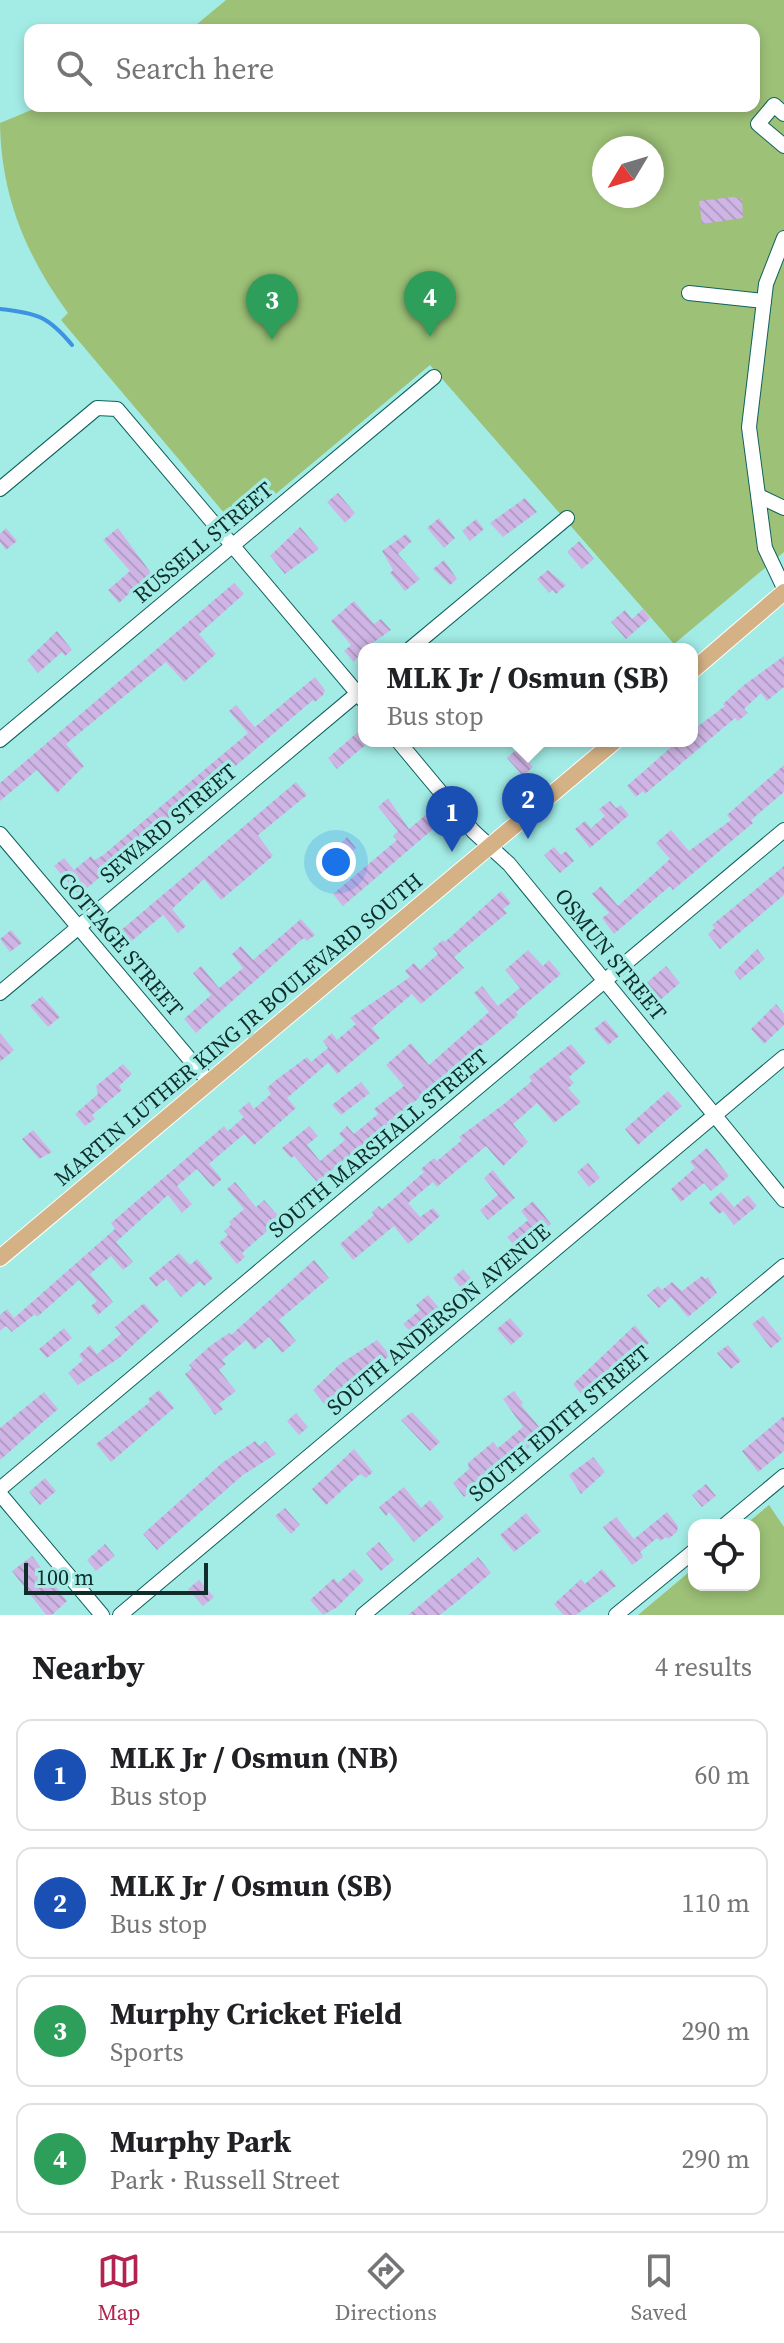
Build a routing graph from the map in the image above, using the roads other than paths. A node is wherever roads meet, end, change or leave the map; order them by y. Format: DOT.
graph roads {
  1 [pos="784,114"];
  2 [pos="784,146"];
  3 [pos="784,238"];
  4 [pos="689,293"];
  5 [pos="764,301"];
  6 [pos="434,377"];
  7 [pos="0,489"];
  8 [pos="761,497"];
  9 [pos="784,508"];
  10 [pos="567,518"];
  11 [pos="233,545"];
  12 [pos="784,590"];
  13 [pos="417,643"];
  14 [pos="698,666"];
  15 [pos="358,689"];
  16 [pos="358,697"];
  17 [pos="0,740"];
  18 [pos="403,747"];
  19 [pos="608,747"];
  20 [pos="784,830"];
  21 [pos="0,834"];
  22 [pos="489,845"];
  23 [pos="78,927"];
  24 [pos="605,980"];
  25 [pos="0,993"];
  26 [pos="784,1057"];
  27 [pos="209,1082"];
  28 [pos="715,1115"];
  29 [pos="784,1200"];
  30 [pos="0,1258"];
  31 [pos="784,1266"];
  32 [pos="784,1476"];
  33 [pos="0,1492"];
  34 [pos="732,1519"];
  35 [pos="688,1556"];
  36 [pos="102,1615"];
  37 [pos="120,1615"];
  38 [pos="363,1615"];
  39 [pos="616,1615"];
  1 -- 2 [label="street"];
  3 -- 5 [label="street"];
  4 -- 5 [label="street"];
  5 -- 8 [label="street"];
  6 -- 11 [label="street, RUSSELL STREET"];
  7 -- 11 [label="street"];
  8 -- 9 [label="street"];
  8 -- 12 [label="street"];
  10 -- 13 [label="street"];
  11 -- 15 [label="street"];
  11 -- 17 [label="street, RUSSELL STREET"];
  12 -- 14 [label="main road"];
  16 -- 23 [label="street, SEWARD STREET"];
  18 -- 22 [label="street, OSMUN STREET"];
  19 -- 22 [label="main road, MARTIN LUTHER KING JR BOULEVARD SOUTH"];
  20 -- 24 [label="street, SOUTH MARSHALL STREET"];
  21 -- 23 [label="street, COTTAGE STREET"];
  22 -- 24 [label="street, OSMUN STREET"];
  22 -- 27 [label="main road, MARTIN LUTHER KING JR BOULEVARD SOUTH"];
  23 -- 25 [label="street, SEWARD STREET"];
  23 -- 27 [label="street, COTTAGE STREET"];
  24 -- 28 [label="street, OSMUN STREET"];
  24 -- 33 [label="street, SOUTH MARSHALL STREET"];
  26 -- 28 [label="street, SOUTH ANDERSON AVENUE"];
  27 -- 30 [label="main road, MARTIN LUTHER KING JR BOULEVARD SOUTH"];
  28 -- 29 [label="street, OSMUN STREET"];
  28 -- 37 [label="street, SOUTH ANDERSON AVENUE"];
  31 -- 38 [label="street, SOUTH EDITH STREET"];
  32 -- 34 [label="street"];
  33 -- 36 [label="street"];
  35 -- 39 [label="street"];
}
